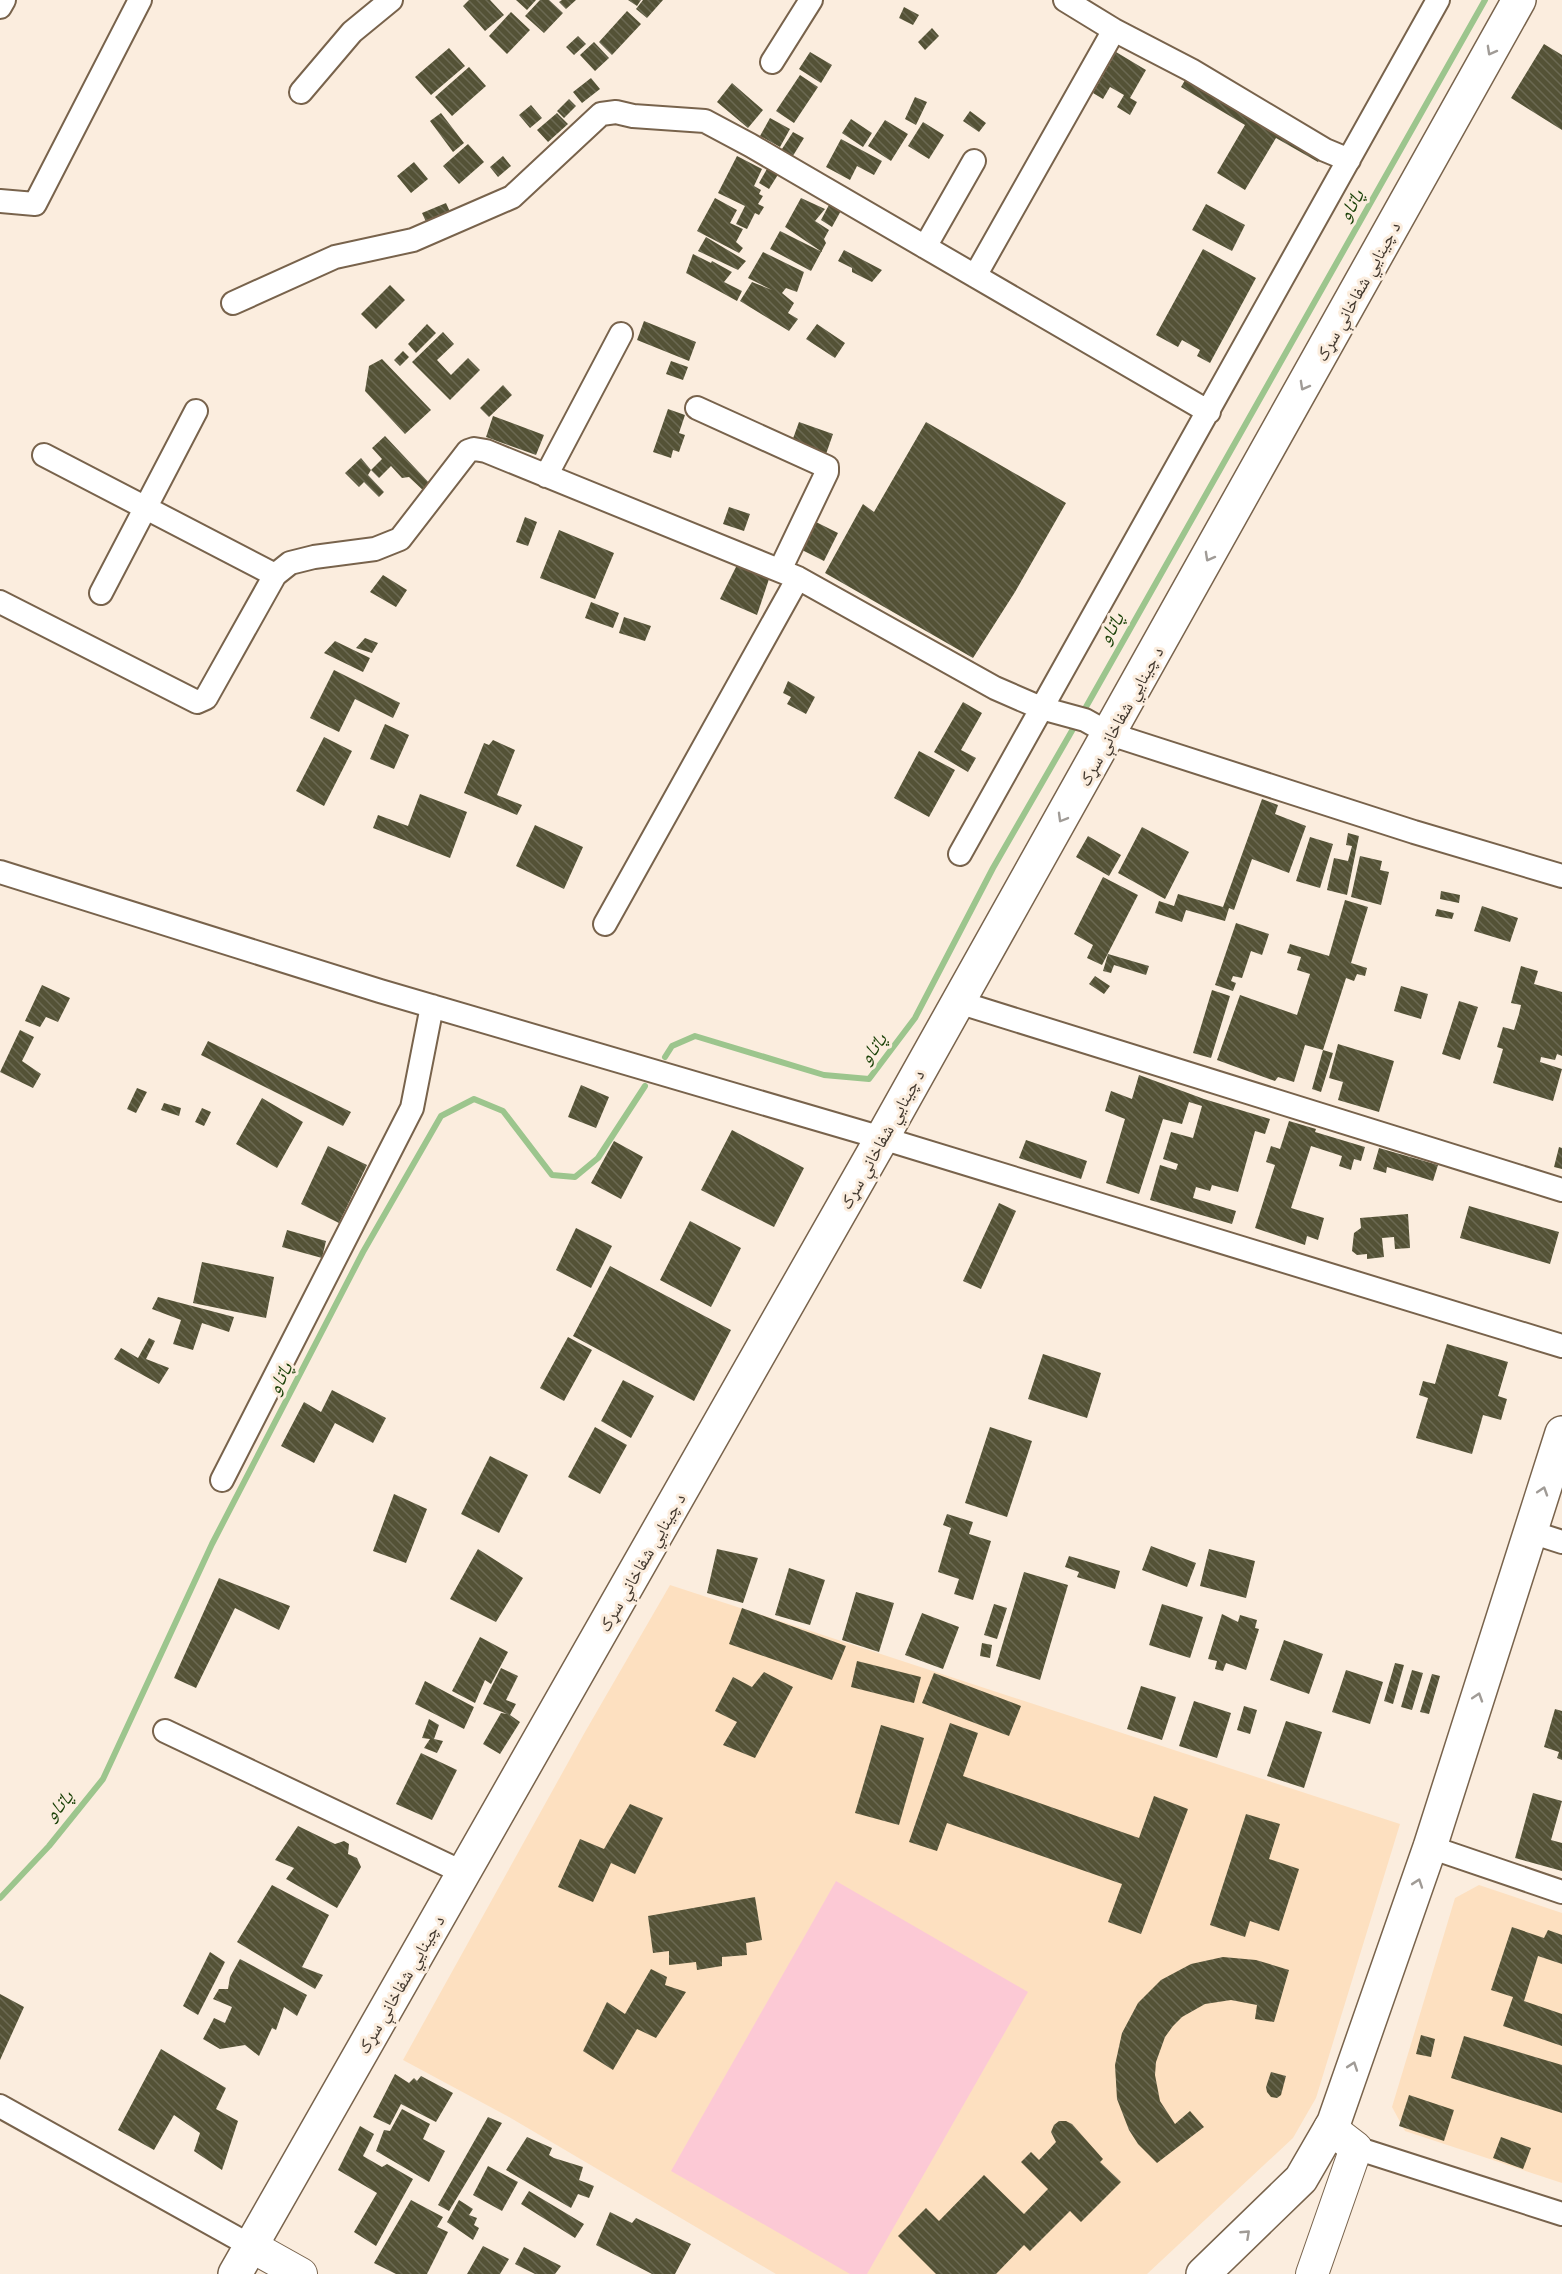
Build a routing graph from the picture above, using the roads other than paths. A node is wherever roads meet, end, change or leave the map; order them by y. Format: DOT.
graph roads {
  1 [pos="4,0"];
  2 [pos="140,0"];
  3 [pos="391,0"];
  4 [pos="811,0"];
  5 [pos="1065,0"];
  6 [pos="1438,0"];
  7 [pos="1519,0"];
  8 [pos="0,7"];
  9 [pos="1114,30"];
  10 [pos="772,62"];
  11 [pos="302,92"];
  12 [pos="1349,160"];
  13 [pos="974,161"];
  14 [pos="0,201"];
  15 [pos="925,247"];
  16 [pos="975,276"];
  17 [pos="233,303"];
  18 [pos="621,334"];
  19 [pos="697,408"];
  20 [pos="196,411"];
  21 [pos="1209,412"];
  22 [pos="44,455"];
  23 [pos="546,476"];
  24 [pos="146,508"];
  25 [pos="789,574"];
  26 [pos="274,575"];
  27 [pos="101,593"];
  28 [pos="0,602"];
  29 [pos="1050,710"];
  30 [pos="1098,727"];
  31 [pos="960,854"];
  32 [pos="0,872"];
  33 [pos="1562,876"];
  34 [pos="605,924"];
  35 [pos="958,1002"];
  36 [pos="432,1006"];
  37 [pos="882,1138"];
  38 [pos="1562,1190"];
  39 [pos="1562,1346"];
  40 [pos="1562,1433"];
  41 [pos="222,1480"];
  42 [pos="1531,1532"];
  43 [pos="1562,1542"];
  44 [pos="165,1731"];
  45 [pos="1430,1847"];
  46 [pos="464,1873"];
  47 [pos="1562,1892"];
  48 [pos="0,2106"];
  49 [pos="1330,2128"];
  50 [pos="1356,2148"];
  51 [pos="1562,2214"];
  52 [pos="251,2246"];
  53 [pos="235,2274"];
  54 [pos="301,2274"];
  55 [pos="1203,2274"];
  56 [pos="1312,2274"];
  1 -- 8 [label="street"];
  2 -- 14 [label="street"];
  3 -- 11 [label="street"];
  4 -- 10 [label="street"];
  5 -- 9 [label="street"];
  6 -- 12 [label="street"];
  7 -- 30 [label="main road, د چينايي شفاخانې سړک, one-way"];
  9 -- 12 [label="street"];
  9 -- 16 [label="street"];
  12 -- 21 [label="street"];
  13 -- 15 [label="street"];
  15 -- 16 [label="street"];
  15 -- 17 [label="street"];
  16 -- 21 [label="street"];
  18 -- 23 [label="street"];
  19 -- 25 [label="street"];
  20 -- 24 [label="street"];
  21 -- 29 [label="street"];
  22 -- 24 [label="street"];
  23 -- 25 [label="street"];
  23 -- 26 [label="street"];
  24 -- 26 [label="street"];
  24 -- 27 [label="street"];
  25 -- 29 [label="street"];
  25 -- 34 [label="street"];
  26 -- 28 [label="street"];
  29 -- 30 [label="street"];
  29 -- 31 [label="street"];
  30 -- 33 [label="street"];
  30 -- 35 [label="main road, د چينايي شفاخانې سړک, one-way"];
  32 -- 36 [label="street"];
  35 -- 37 [label="main road, د چينايي شفاخانې سړک"];
  35 -- 38 [label="street"];
  36 -- 37 [label="street"];
  36 -- 41 [label="street"];
  37 -- 39 [label="street"];
  37 -- 46 [label="main road, د چينايي شفاخانې سړک"];
  42 -- 40 [label="main road, one-way"];
  42 -- 43 [label="street"];
  45 -- 42 [label="main road, one-way"];
  44 -- 46 [label="street"];
  45 -- 47 [label="street"];
  49 -- 45 [label="main road, one-way"];
  46 -- 52 [label="main road, د چينايي شفاخانې سړک"];
  48 -- 52 [label="street"];
  49 -- 50 [label="street"];
  55 -- 49 [label="main road, one-way"];
  50 -- 51 [label="street"];
  50 -- 56 [label="street"];
  52 -- 53 [label="main road, د چينايي شفاخانې سړک"];
  52 -- 54 [label="street"];
}
